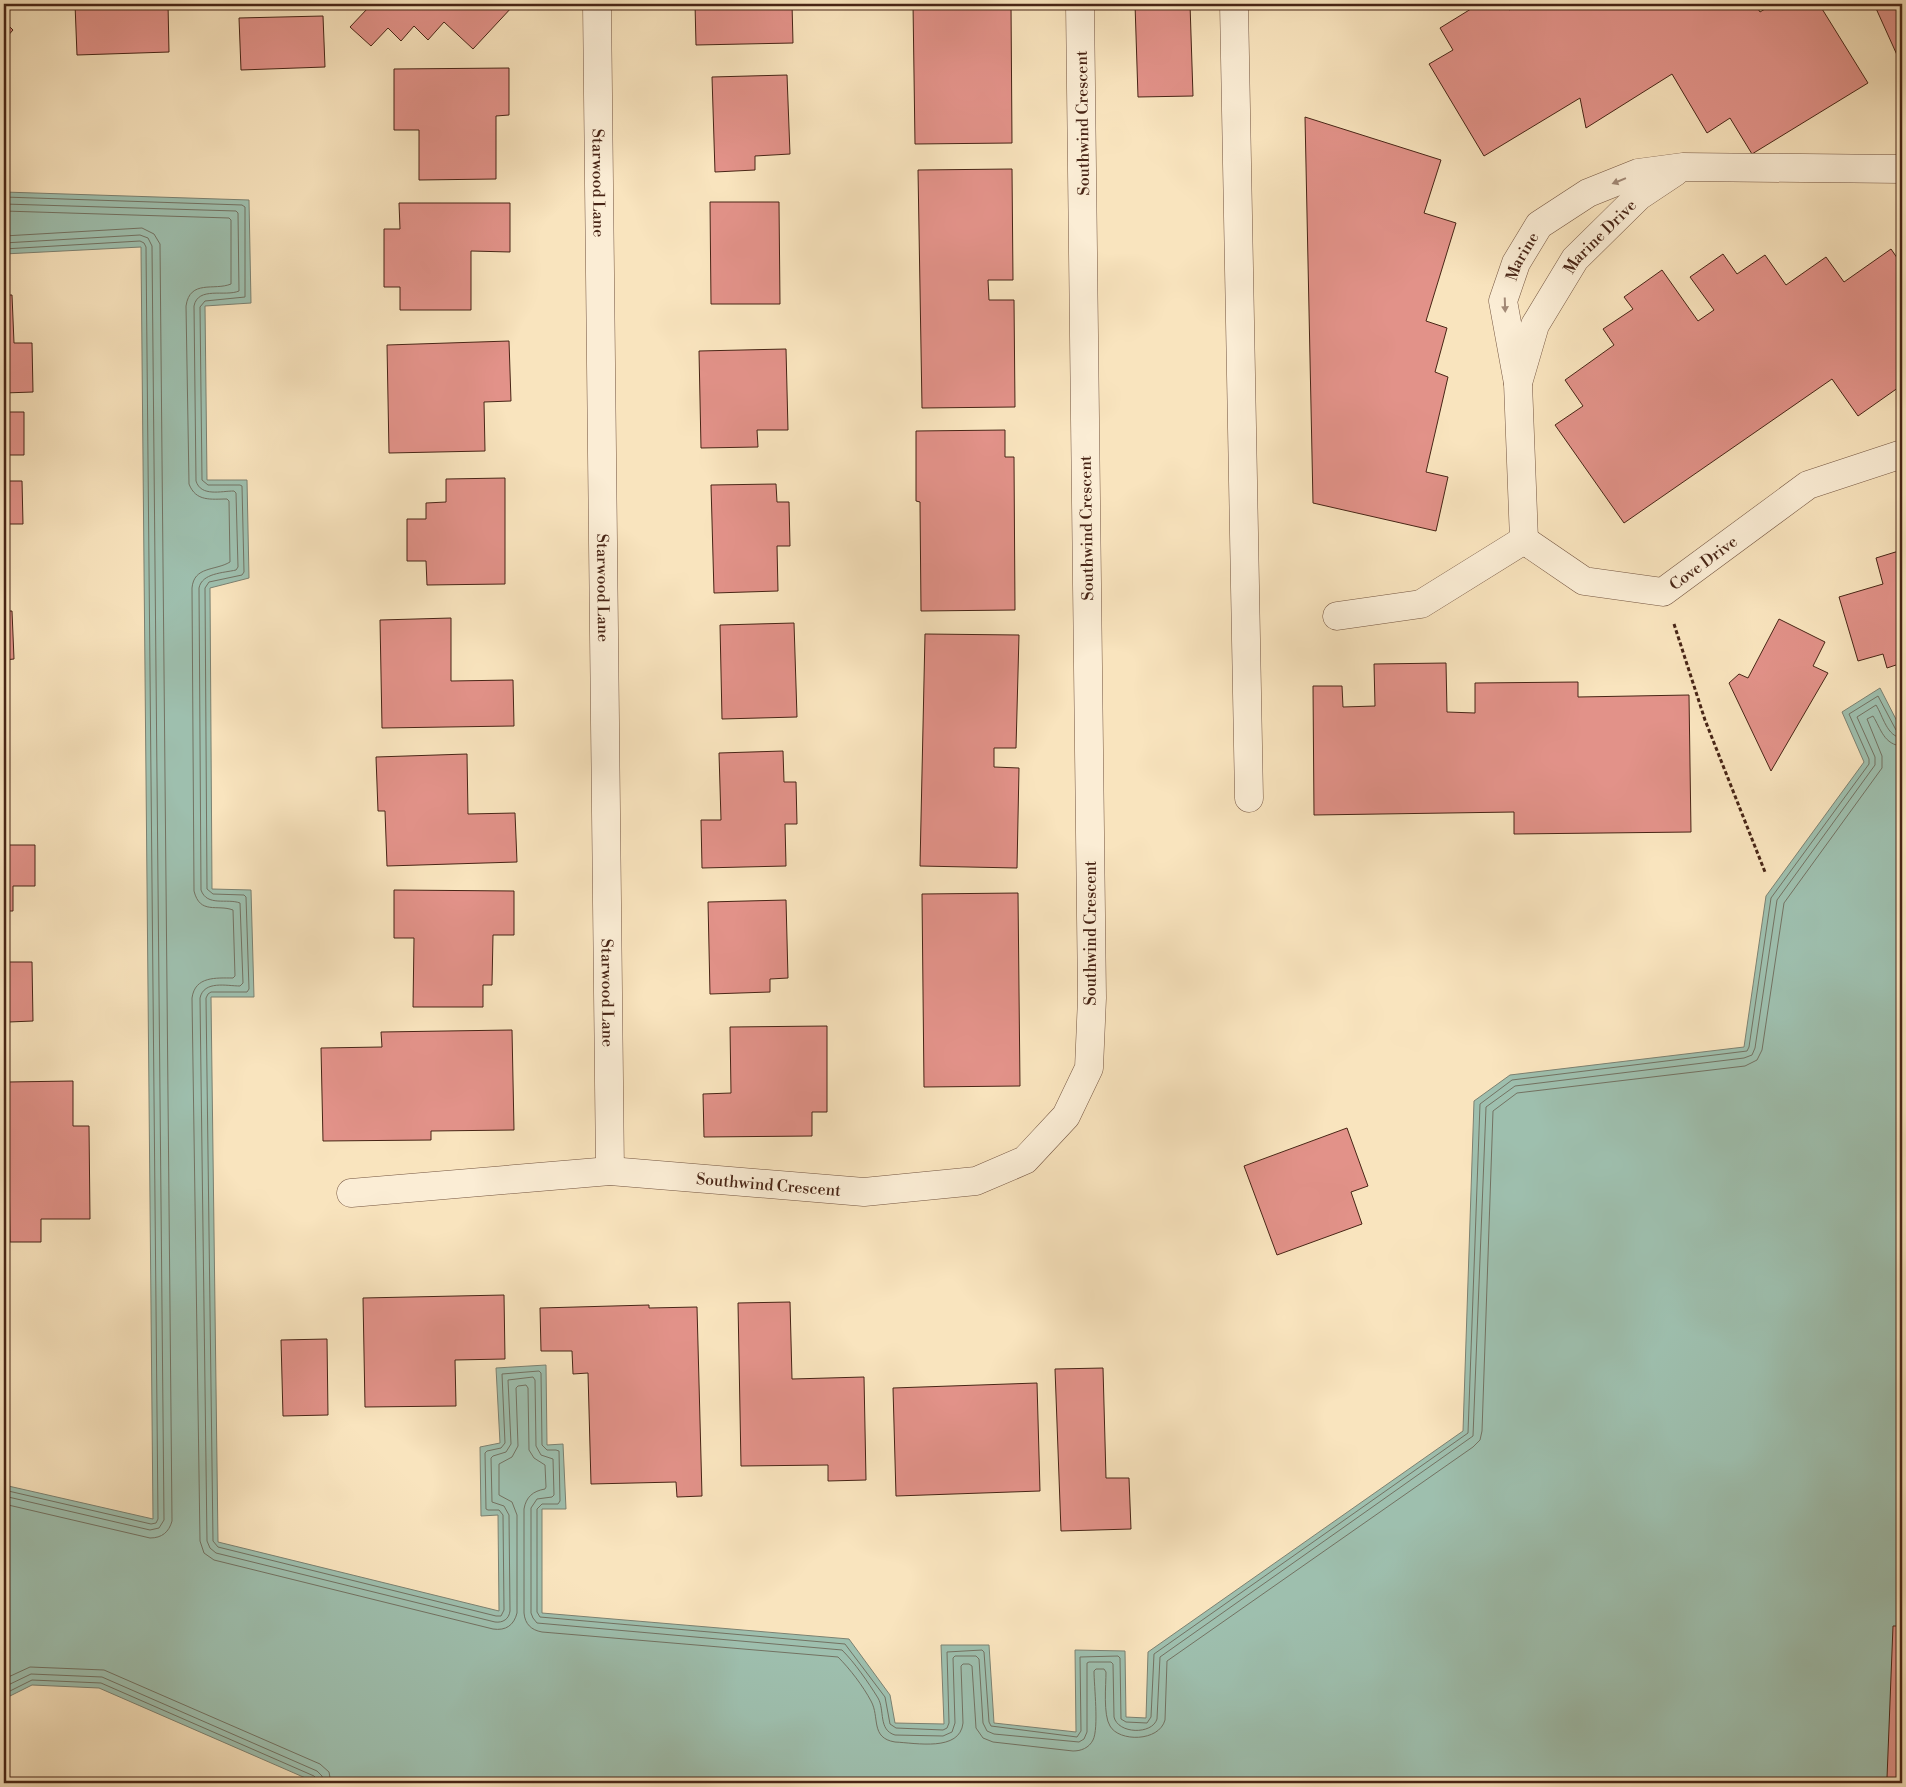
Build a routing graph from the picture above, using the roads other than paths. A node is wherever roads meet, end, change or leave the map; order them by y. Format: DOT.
graph roads {
  1 [pos="597,4"];
  2 [pos="1080,4"];
  3 [pos="1234,4"];
  4 [pos="1683,167"];
  5 [pos="1902,169"];
  6 [pos="1518,382"];
  7 [pos="1902,454"];
  8 [pos="1524,540"];
  9 [pos="1337,616"];
  10 [pos="1249,798"];
  11 [pos="610,1171"];
  12 [pos="351,1193"];
  1 -- 11 [label="street, Starwood Lane"];
  2 -- 11 [label="street, Southwind Crescent"];
  3 -- 10 [label="street"];
  4 -- 5 [label="street"];
  4 -- 6 [label="street, Marine Drive"];
  4 -- 6 [label="street, Marine, one-way"];
  6 -- 8 [label="street, Marine Drive"];
  7 -- 8 [label="street, Cove Drive"];
  8 -- 9 [label="street"];
  11 -- 12 [label="street, Southwind Crescent"];
}
